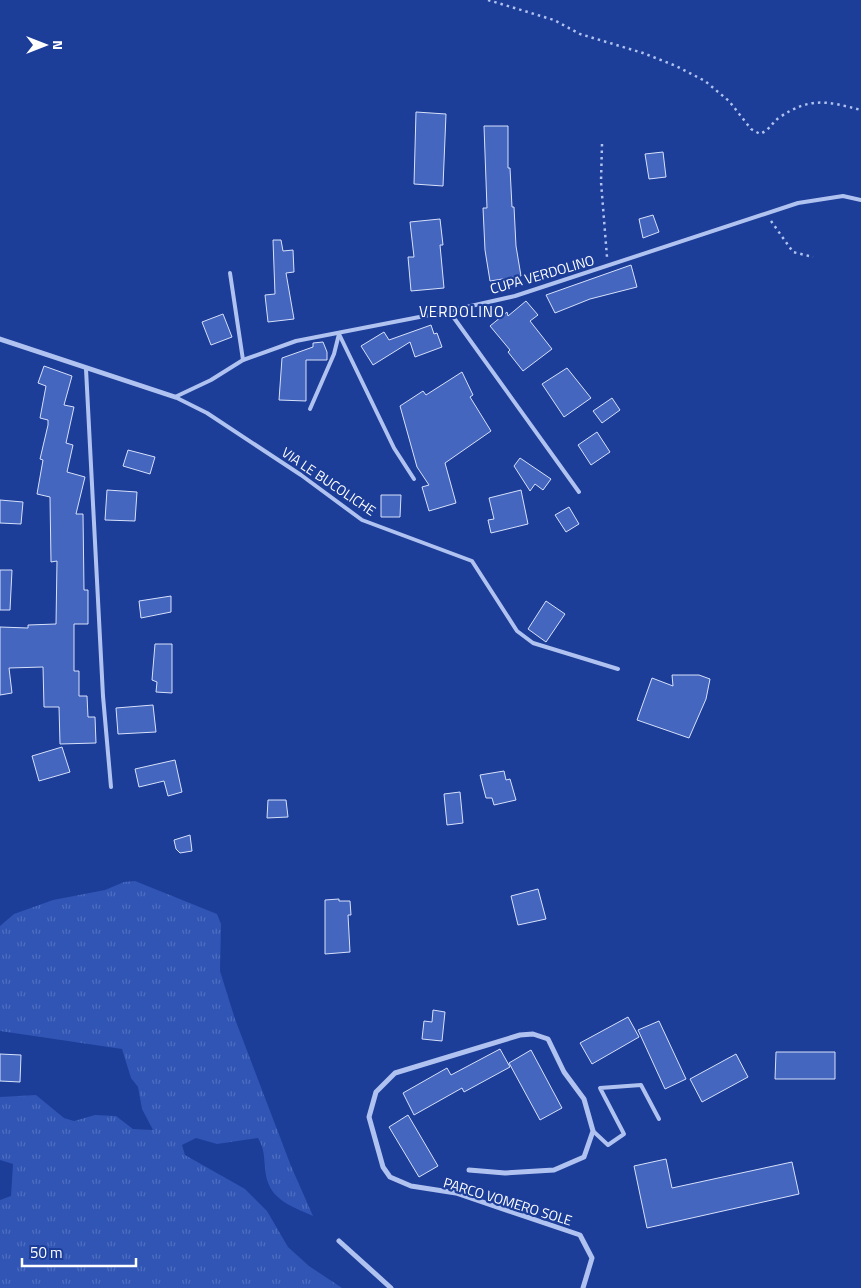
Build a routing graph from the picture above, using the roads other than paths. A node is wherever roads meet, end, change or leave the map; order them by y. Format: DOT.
graph roads {
  1 [pos="861,200"];
  2 [pos="230,273"];
  3 [pos="449,311"];
  4 [pos="339,334"];
  5 [pos="0,339"];
  6 [pos="243,360"];
  7 [pos="86,369"];
  8 [pos="175,397"];
  9 [pos="310,408"];
  10 [pos="414,479"];
  11 [pos="579,492"];
  12 [pos="618,669"];
  13 [pos="111,787"];
  14 [pos="659,1119"];
  15 [pos="593,1131"];
  16 [pos="469,1170"];
  17 [pos="339,1241"];
  18 [pos="391,1288"];
  19 [pos="583,1288"];
  1 -- 3 [label="lane, CUPA VERDOLINO"];
  2 -- 6 [label="lane"];
  3 -- 4 [label="lane, CUPA VERDOLINO"];
  3 -- 11 [label="lane"];
  4 -- 6 [label="lane, CUPA VERDOLINO"];
  4 -- 9 [label="lane"];
  4 -- 10 [label="lane"];
  5 -- 7 [label="street, VIA LE BUCOLICHE"];
  6 -- 8 [label="lane, CUPA VERDOLINO"];
  7 -- 8 [label="street, VIA LE BUCOLICHE"];
  7 -- 13 [label="lane"];
  8 -- 12 [label="lane, VIA LE BUCOLICHE"];
  14 -- 15 [label="lane"];
  15 -- 16 [label="street, PARCO VOMERO SOLE"];
  15 -- 19 [label="street, PARCO VOMERO SOLE"];
  17 -- 18 [label="street"];
}
